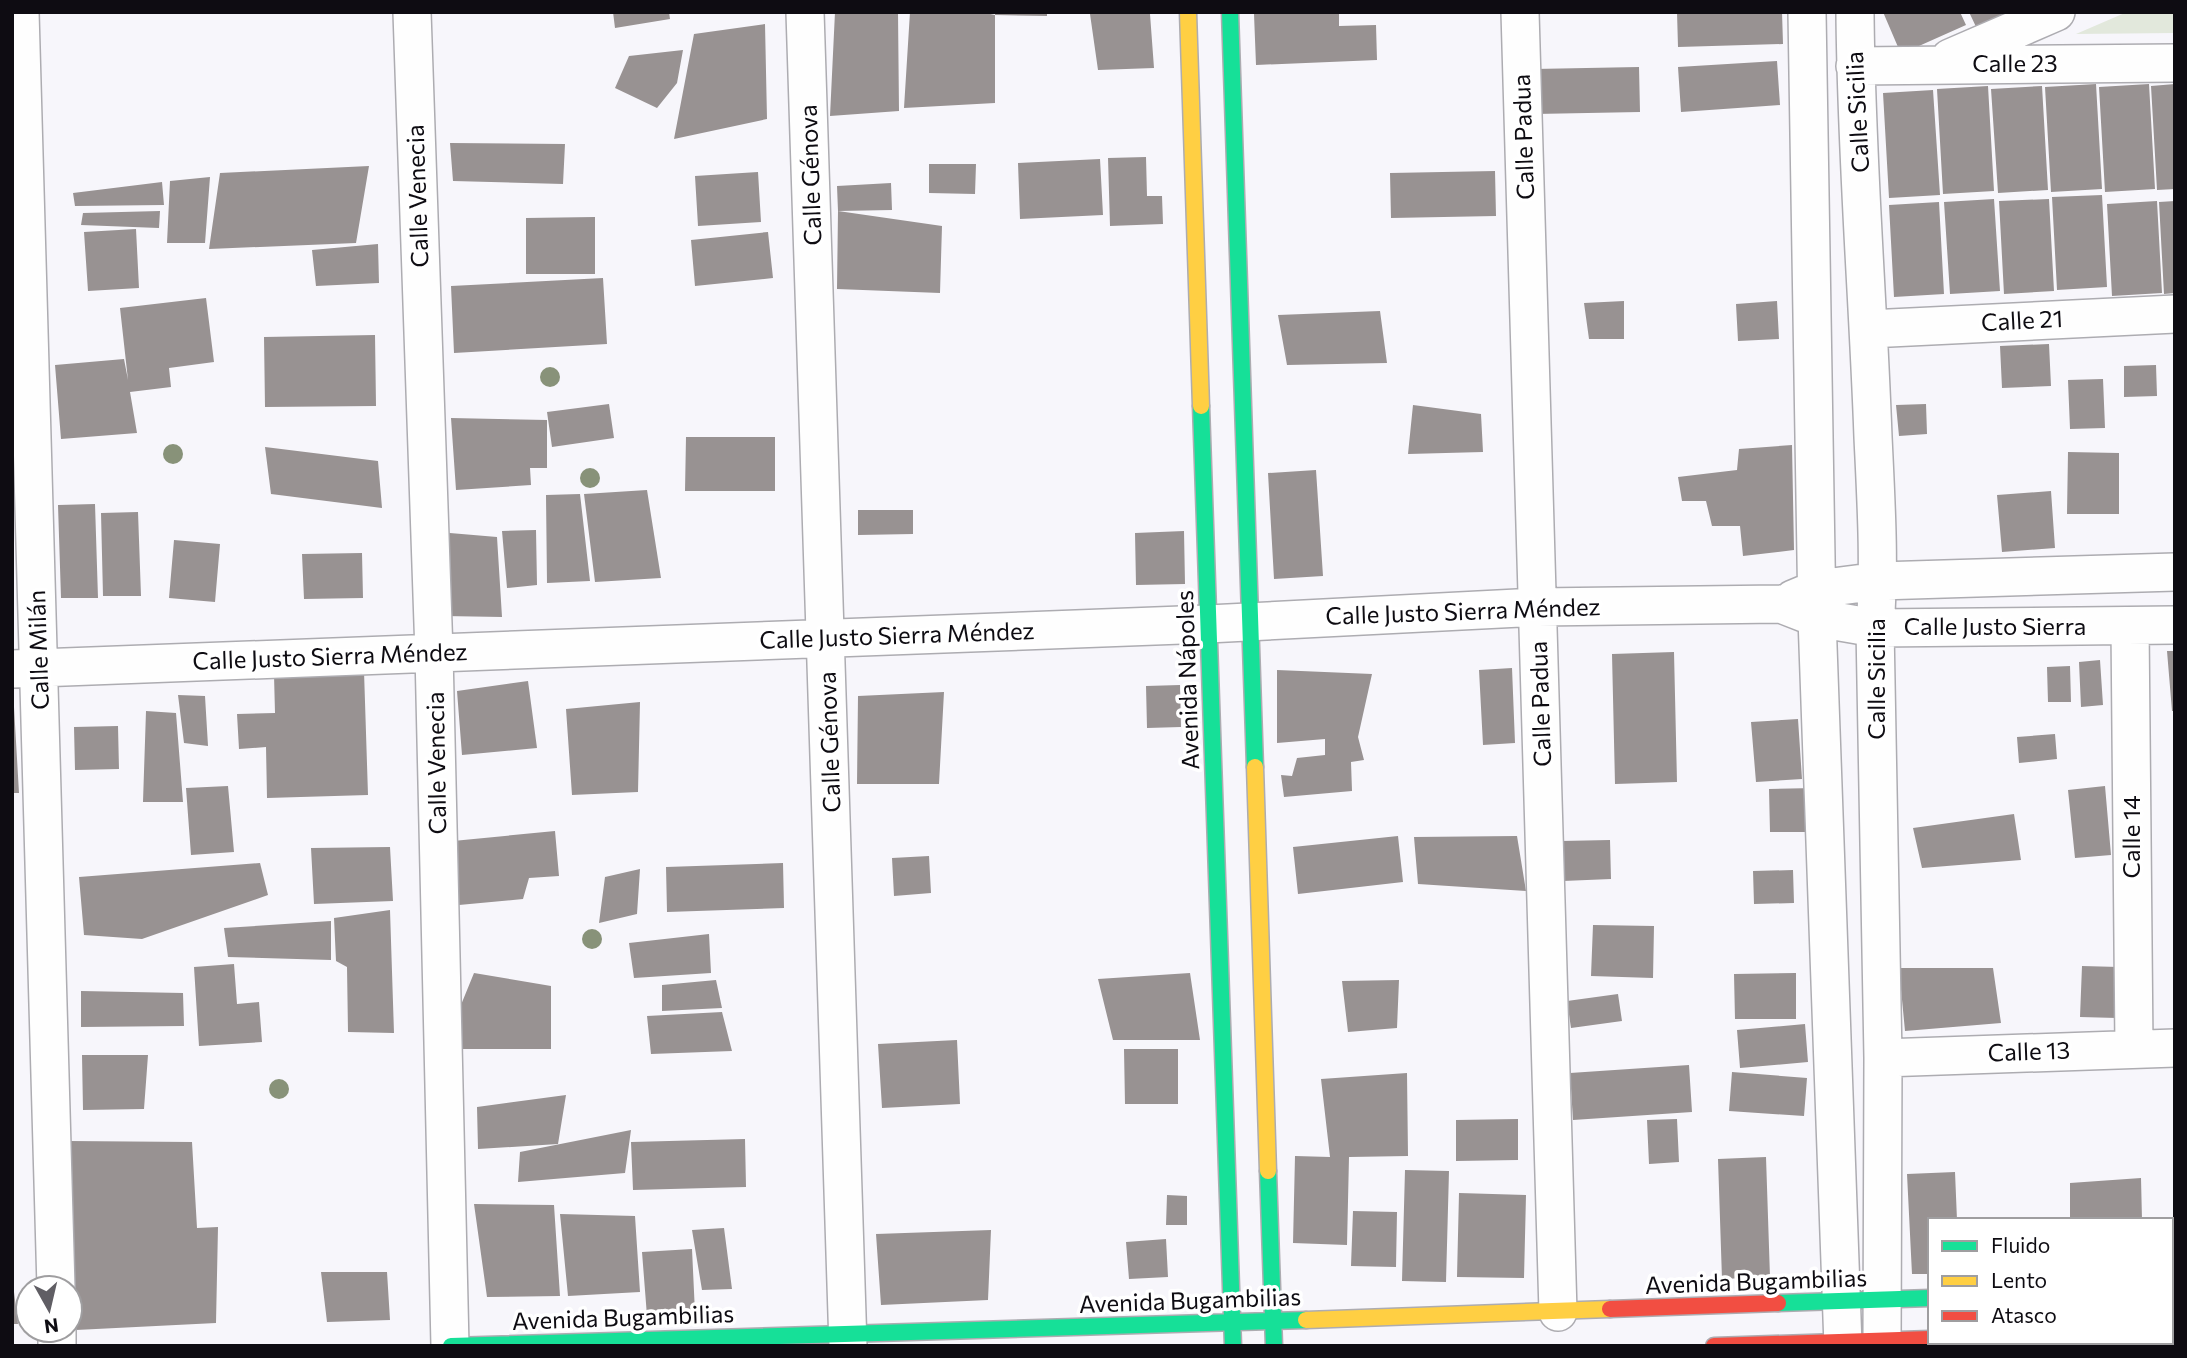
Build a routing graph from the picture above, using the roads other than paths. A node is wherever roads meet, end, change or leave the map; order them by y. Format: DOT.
graph roads {
  1 [pos="20,12"];
  2 [pos="412,12"];
  3 [pos="805,12"];
  4 [pos="1188,12"];
  5 [pos="1230,12"];
  6 [pos="1520,12"];
  7 [pos="1807,12"];
  8 [pos="1854,12"];
  9 [pos="2056,12"];
  10 [pos="2175,63"];
  11 [pos="1937,64"];
  12 [pos="1855,66"];
  13 [pos="2175,314"];
  14 [pos="1869,329"];
  15 [pos="2175,572"];
  16 [pos="1879,581"];
  17 [pos="1817,603"];
  18 [pos="1538,607"];
  19 [pos="1250,622"];
  20 [pos="1208,624"];
  21 [pos="2175,625"];
  22 [pos="2130,626"];
  23 [pos="1875,628"];
  24 [pos="827,639"];
  25 [pos="434,653"];
  26 [pos="26,669"];
  27 [pos="2134,1048"];
  28 [pos="2175,1048"];
  29 [pos="1883,1058"];
  30 [pos="55,1274"];
  31 [pos="1928,1298"];
  32 [pos="1882,1300"];
  33 [pos="1840,1301"];
  34 [pos="1558,1312"];
  35 [pos="1273,1322"];
  36 [pos="1232,1323"];
  37 [pos="1928,1339"];
  38 [pos="848,1340"];
  39 [pos="1882,1343"];
  40 [pos="1843,1344"];
  41 [pos="451,1346"];
  42 [pos="1233,1346"];
  43 [pos="1274,1346"];
  44 [pos="1714,1346"];
  1 -- 26 [label="street, Calle Milán"];
  2 -- 25 [label="street, Calle Venecia"];
  3 -- 24 [label="street, Calle Génova"];
  4 -- 20 [label="main road, Avenida Nápoles"];
  5 -- 19 [label="main road"];
  6 -- 18 [label="street, Calle Padua"];
  7 -- 17 [label="street, Calle Sicilia"];
  8 -- 12 [label="street, Calle Sicilia"];
  9 -- 11 [label="street"];
  10 -- 11 [label="street, Calle 23"];
  11 -- 12 [label="street, Calle 23"];
  12 -- 14 [label="street, Calle Sicilia"];
  13 -- 14 [label="street, Calle 21"];
  14 -- 16 [label="street, Calle Sicilia"];
  15 -- 16 [label="street, Calle Justo Sierra"];
  16 -- 17 [label="street, Calle Justo Sierra"];
  16 -- 23 [label="street, Calle Sicilia"];
  17 -- 18 [label="street, Calle Justo Sierra Méndez"];
  17 -- 23 [label="street, Calle Justo Sierra"];
  17 -- 33 [label="street, Calle Sicilia"];
  18 -- 19 [label="street, Calle Justo Sierra Méndez"];
  18 -- 34 [label="street, Calle Padua"];
  19 -- 20 [label="street, Calle Justo Sierra Méndez"];
  19 -- 35 [label="main road"];
  20 -- 24 [label="street, Calle Justo Sierra Méndez"];
  20 -- 36 [label="main road, Avenida Nápoles"];
  21 -- 22 [label="street, Calle Justo Sierra"];
  22 -- 23 [label="street, Calle Justo Sierra"];
  22 -- 27 [label="street, Calle 14"];
  23 -- 29 [label="street, Calle Sicilia"];
  24 -- 25 [label="street, Calle Justo Sierra Méndez"];
  24 -- 38 [label="street, Calle Génova"];
  25 -- 26 [label="street, Calle Justo Sierra Méndez"];
  25 -- 41 [label="street, Calle Venecia"];
  26 -- 30 [label="street, Calle Milán"];
  27 -- 28 [label="street, Calle 13"];
  27 -- 29 [label="street, Calle 13"];
  29 -- 32 [label="street, Calle Sicilia"];
  31 -- 32 [label="main road, Avenida Bugambilias"];
  32 -- 33 [label="main road, Avenida Bugambilias"];
  32 -- 39 [label="street, Calle Sicilia"];
  33 -- 34 [label="main road, Avenida Bugambilias"];
  33 -- 40 [label="street, Calle Sicilia"];
  34 -- 35 [label="main road, Avenida Bugambilias"];
  35 -- 36 [label="main road, Avenida Bugambilias"];
  35 -- 43 [label="main road"];
  36 -- 38 [label="main road, Avenida Bugambilias"];
  36 -- 42 [label="main road, Avenida Nápoles"];
  37 -- 39 [label="main road"];
  38 -- 41 [label="main road, Avenida Bugambilias"];
  39 -- 40 [label="main road"];
  40 -- 44 [label="main road"];
}
